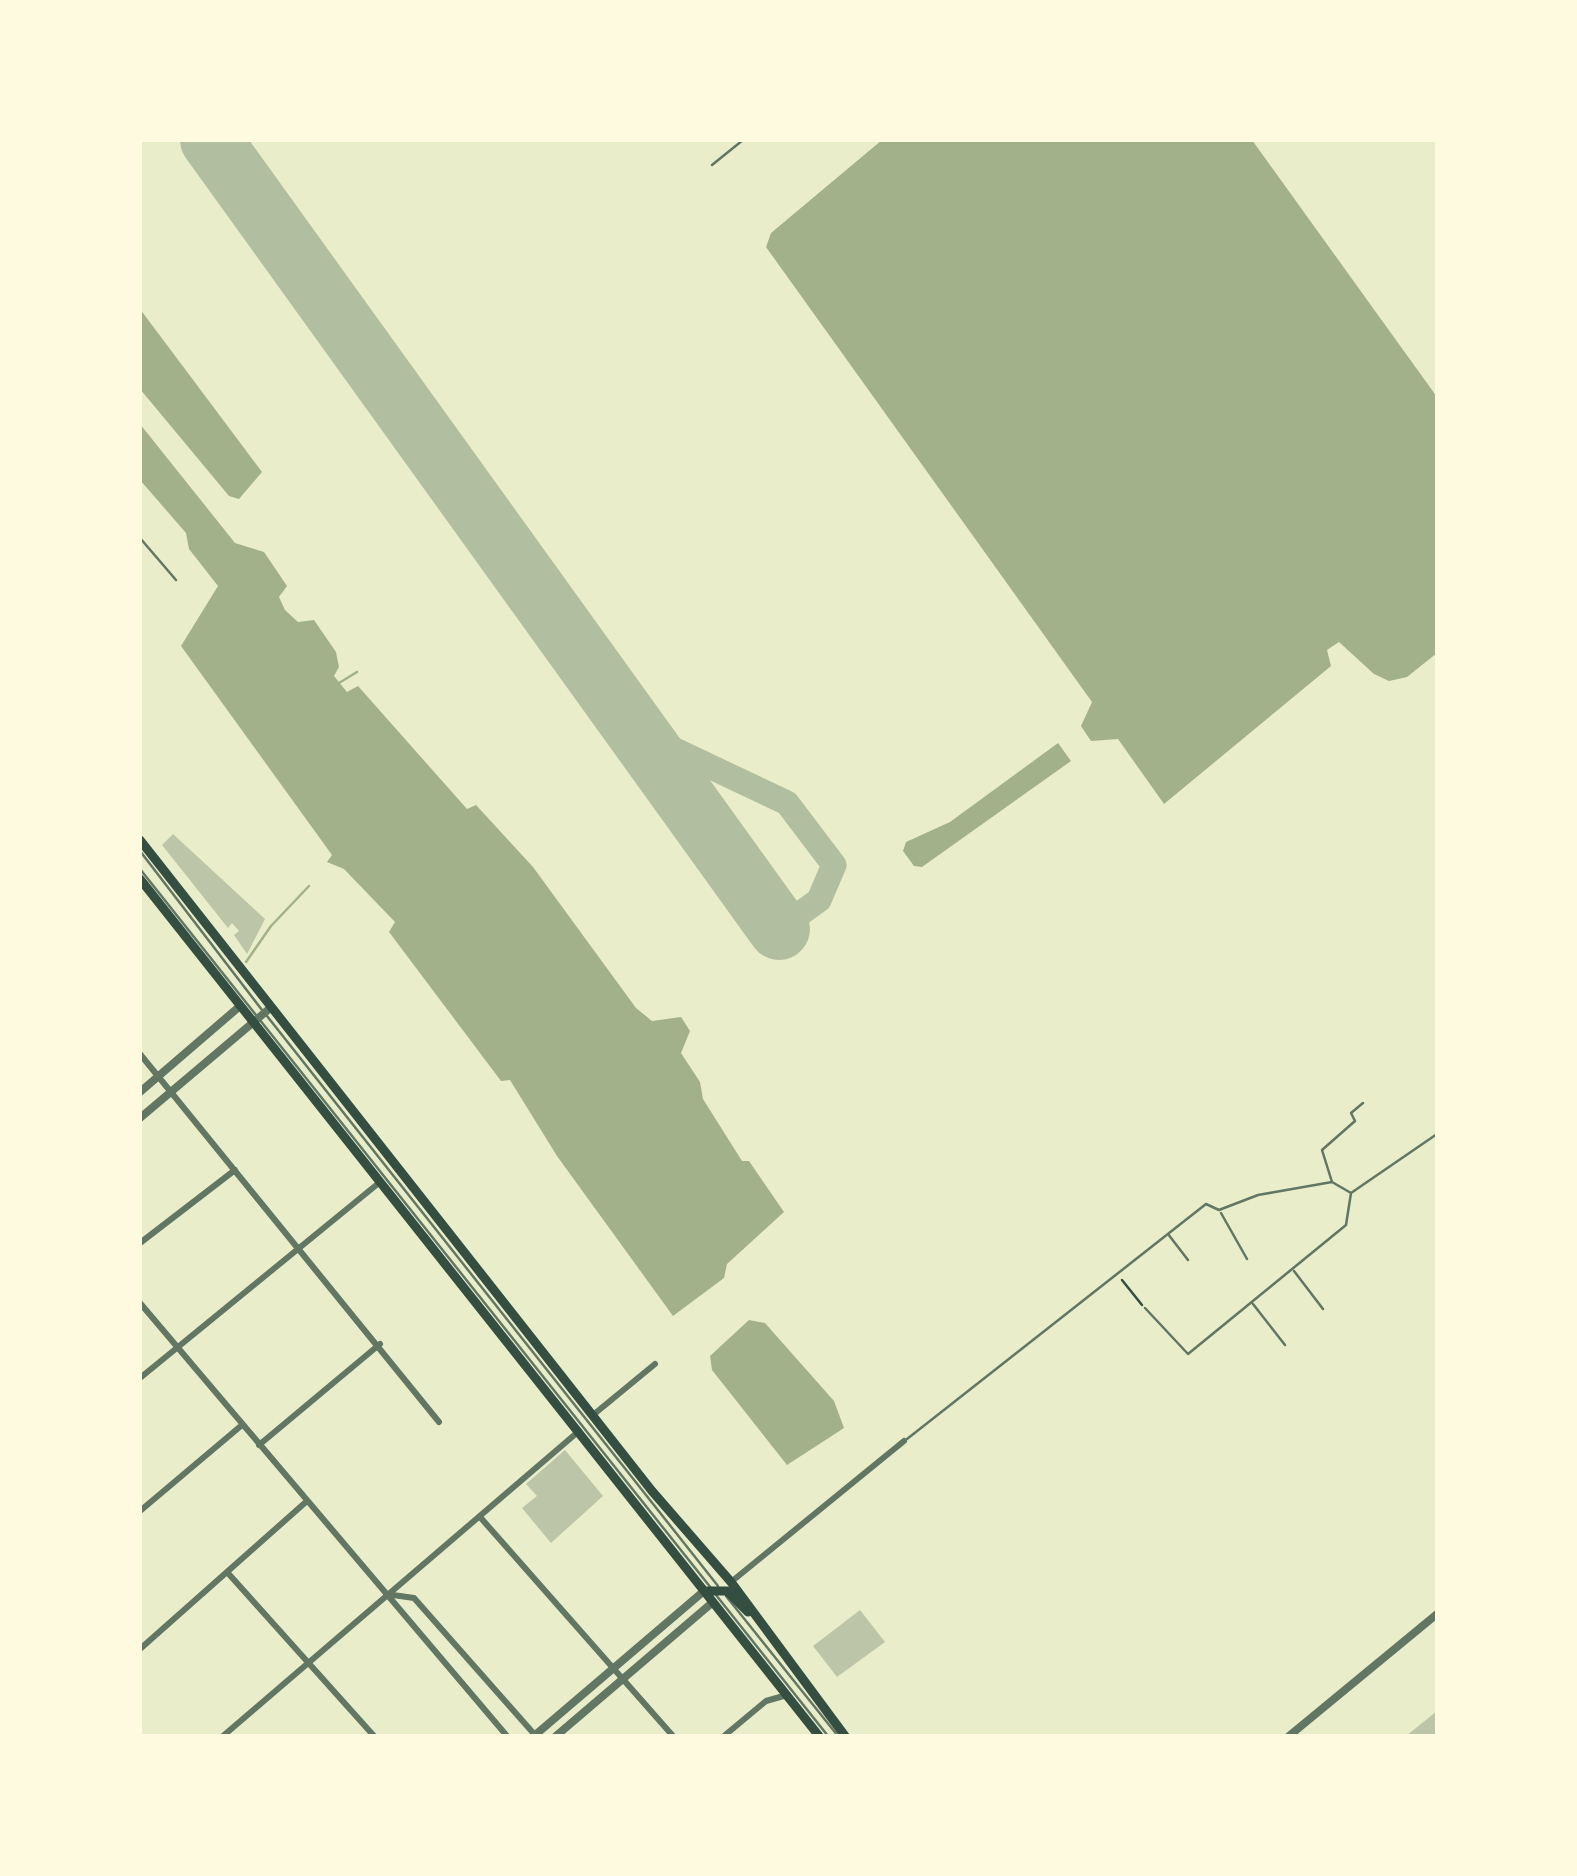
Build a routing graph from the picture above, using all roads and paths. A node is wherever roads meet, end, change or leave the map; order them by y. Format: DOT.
graph roads {
  1 [pos="743,140"];
  2 [pos="712,165"];
  3 [pos="140,538"];
  4 [pos="176,580"];
  5 [pos="140,840"];
  6 [pos="140,852"];
  7 [pos="140,869"];
  8 [pos="140,879"];
  9 [pos="240,1006"];
  10 [pos="262,1016"];
  11 [pos="140,1054"];
  12 [pos="158,1077"];
  13 [pos="140,1092"];
  14 [pos="171,1092"];
  15 [pos="1364,1102"];
  16 [pos="140,1118"];
  17 [pos="1437,1134"];
  18 [pos="235,1170"];
  19 [pos="380,1182"];
  20 [pos="1332,1182"];
  21 [pos="1351,1193"];
  22 [pos="1219,1210"];
  23 [pos="1168,1234"];
  24 [pos="140,1243"];
  25 [pos="302,1249"];
  26 [pos="1247,1259"];
  27 [pos="1188,1260"];
  28 [pos="1293,1269"];
  29 [pos="1119,1274"];
  30 [pos="140,1303"];
  31 [pos="1252,1303"];
  32 [pos="1144,1308"];
  33 [pos="1324,1310"];
  34 [pos="380,1344"];
  35 [pos="1285,1345"];
  36 [pos="176,1346"];
  37 [pos="655,1364"];
  38 [pos="140,1378"];
  39 [pos="592,1416"];
  40 [pos="439,1422"];
  41 [pos="242,1425"];
  42 [pos="579,1430"];
  43 [pos="904,1441"];
  44 [pos="260,1445"];
  45 [pos="307,1501"];
  46 [pos="140,1511"];
  47 [pos="480,1516"];
  48 [pos="227,1572"];
  49 [pos="731,1582"];
  50 [pos="712,1589"];
  51 [pos="385,1594"];
  52 [pos="713,1602"];
  53 [pos="1437,1614"];
  54 [pos="767,1632"];
  55 [pos="140,1649"];
  56 [pos="464,1657"];
  57 [pos="305,1661"];
  58 [pos="614,1668"];
  59 [pos="450,1670"];
  60 [pos="622,1678"];
  61 [pos="787,1695"];
  62 [pos="223,1736"];
  63 [pos="374,1736"];
  64 [pos="508,1736"];
  65 [pos="534,1736"];
  66 [pos="556,1736"];
  67 [pos="673,1736"];
  68 [pos="724,1736"];
  69 [pos="819,1736"];
  70 [pos="828,1736"];
  71 [pos="841,1736"];
  72 [pos="1289,1736"];
  1 -- 2 [label="lane"];
  3 -- 4 [label="lane"];
  5 -- 10 [label="main road"];
  6 -- 10 [label="lane"];
  7 -- 10 [label="lane"];
  8 -- 9 [label="main road"];
  9 -- 10 [label="main road"];
  9 -- 12 [label="street"];
  10 -- 14 [label="street"];
  10 -- 19 [label="main road"];
  10 -- 39 [label="main road"];
  10 -- 50 [label="lane"];
  10 -- 50 [label="lane"];
  11 -- 12 [label="street"];
  12 -- 13 [label="street"];
  12 -- 14 [label="street"];
  14 -- 16 [label="street"];
  14 -- 18 [label="street"];
  15 -- 20 [label="lane"];
  17 -- 21 [label="lane"];
  18 -- 24 [label="street"];
  18 -- 25 [label="street"];
  19 -- 25 [label="street"];
  19 -- 42 [label="main road"];
  20 -- 21 [label="lane"];
  20 -- 22 [label="lane"];
  21 -- 28 [label="lane"];
  22 -- 23 [label="lane"];
  22 -- 26 [label="lane"];
  23 -- 27 [label="lane"];
  23 -- 29 [label="lane"];
  25 -- 34 [label="street"];
  25 -- 36 [label="street"];
  28 -- 31 [label="lane"];
  28 -- 33 [label="lane"];
  29 -- 32 [label="path"];
  29 -- 43 [label="lane"];
  30 -- 36 [label="street"];
  31 -- 32 [label="lane"];
  31 -- 35 [label="lane"];
  34 -- 40 [label="street"];
  34 -- 44 [label="street"];
  36 -- 38 [label="street"];
  36 -- 41 [label="street"];
  37 -- 39 [label="street"];
  39 -- 49 [label="main road"];
  41 -- 44 [label="street"];
  41 -- 46 [label="street"];
  42 -- 47 [label="street"];
  42 -- 50 [label="main road"];
  43 -- 49 [label="street"];
  44 -- 45 [label="street"];
  45 -- 48 [label="street"];
  45 -- 51 [label="street"];
  47 -- 51 [label="street"];
  47 -- 58 [label="street"];
  48 -- 55 [label="street"];
  48 -- 57 [label="street"];
  49 -- 54 [label="main road"];
  50 -- 52 [label="main road"];
  50 -- 54 [label="main road"];
  50 -- 58 [label="street"];
  50 -- 70 [label="lane"];
  50 -- 71 [label="lane"];
  51 -- 56 [label="street"];
  51 -- 57 [label="street"];
  51 -- 59 [label="street"];
  52 -- 60 [label="street"];
  52 -- 61 [label="main road"];
  53 -- 72 [label="street"];
  54 -- 71 [label="main road"];
  56 -- 59 [label="street"];
  56 -- 65 [label="street"];
  57 -- 62 [label="street"];
  57 -- 63 [label="street"];
  58 -- 60 [label="street"];
  58 -- 65 [label="street"];
  59 -- 64 [label="street"];
  60 -- 66 [label="street"];
  60 -- 67 [label="street"];
  61 -- 68 [label="street"];
  61 -- 69 [label="main road"];
}
